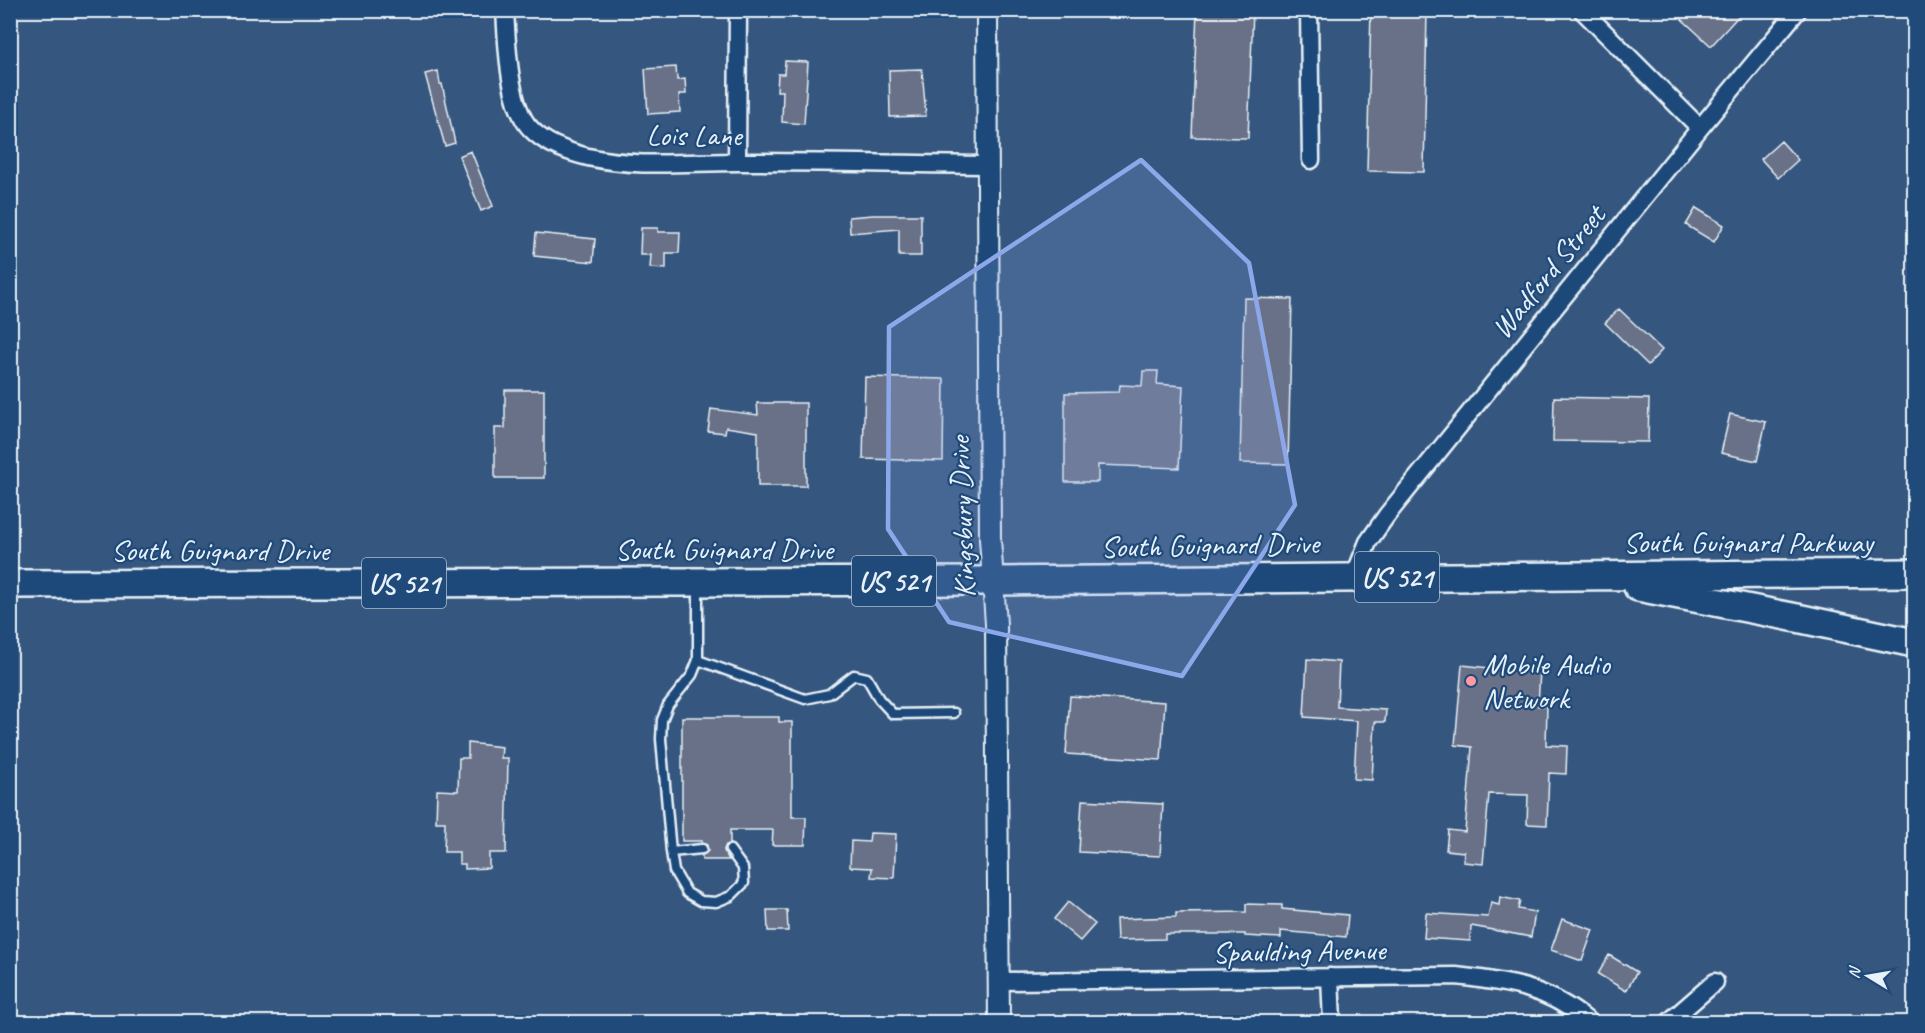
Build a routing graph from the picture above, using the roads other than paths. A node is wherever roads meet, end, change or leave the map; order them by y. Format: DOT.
graph roads {
  1 [pos="505,10"];
  2 [pos="738,10"];
  3 [pos="987,10"];
  4 [pos="1309,10"];
  5 [pos="1582,10"];
  6 [pos="1798,10"];
  7 [pos="1700,128"];
  8 [pos="1311,160"];
  9 [pos="737,162"];
  10 [pos="988,165"];
  11 [pos="1914,573"];
  12 [pos="1581,576"];
  13 [pos="1354,577"];
  14 [pos="992,581"];
  15 [pos="698,582"];
  16 [pos="10,584"];
  17 [pos="1914,643"];
  18 [pos="698,660"];
  19 [pos="954,713"];
  20 [pos="702,849"];
  21 [pos="730,850"];
  22 [pos="671,852"];
  23 [pos="1330,977"];
  24 [pos="999,981"];
  25 [pos="1714,982"];
  26 [pos="999,1023"];
  27 [pos="1332,1023"];
  28 [pos="1589,1023"];
  29 [pos="1669,1023"];
  1 -- 9 [label="street, Lois Lane"];
  2 -- 9 [label="street"];
  3 -- 10 [label="street, Kingsbury Drive"];
  4 -- 8 [label="street"];
  5 -- 7 [label="street"];
  6 -- 7 [label="street, Wadford Street"];
  7 -- 13 [label="street, Wadford Street"];
  9 -- 10 [label="street, Lois Lane"];
  10 -- 14 [label="street, Kingsbury Drive"];
  11 -- 12 [label="highway, South Guignard Parkway / US 521"];
  12 -- 13 [label="highway, South Guignard Drive / US 521"];
  12 -- 17 [label="highway"];
  13 -- 14 [label="highway, South Guignard Drive / US 521"];
  14 -- 15 [label="highway, South Guignard Drive / US 521"];
  14 -- 24 [label="street, Kingsbury Drive"];
  15 -- 16 [label="highway, South Guignard Drive / US 521"];
  15 -- 18 [label="lane"];
  18 -- 19 [label="lane"];
  18 -- 22 [label="lane"];
  20 -- 22 [label="lane"];
  21 -- 22 [label="lane"];
  23 -- 24 [label="street, Spaulding Avenue"];
  23 -- 27 [label="street"];
  23 -- 28 [label="street, Spaulding Avenue"];
  24 -- 26 [label="street, Kingsbury Drive"];
  25 -- 29 [label="street"];
}
